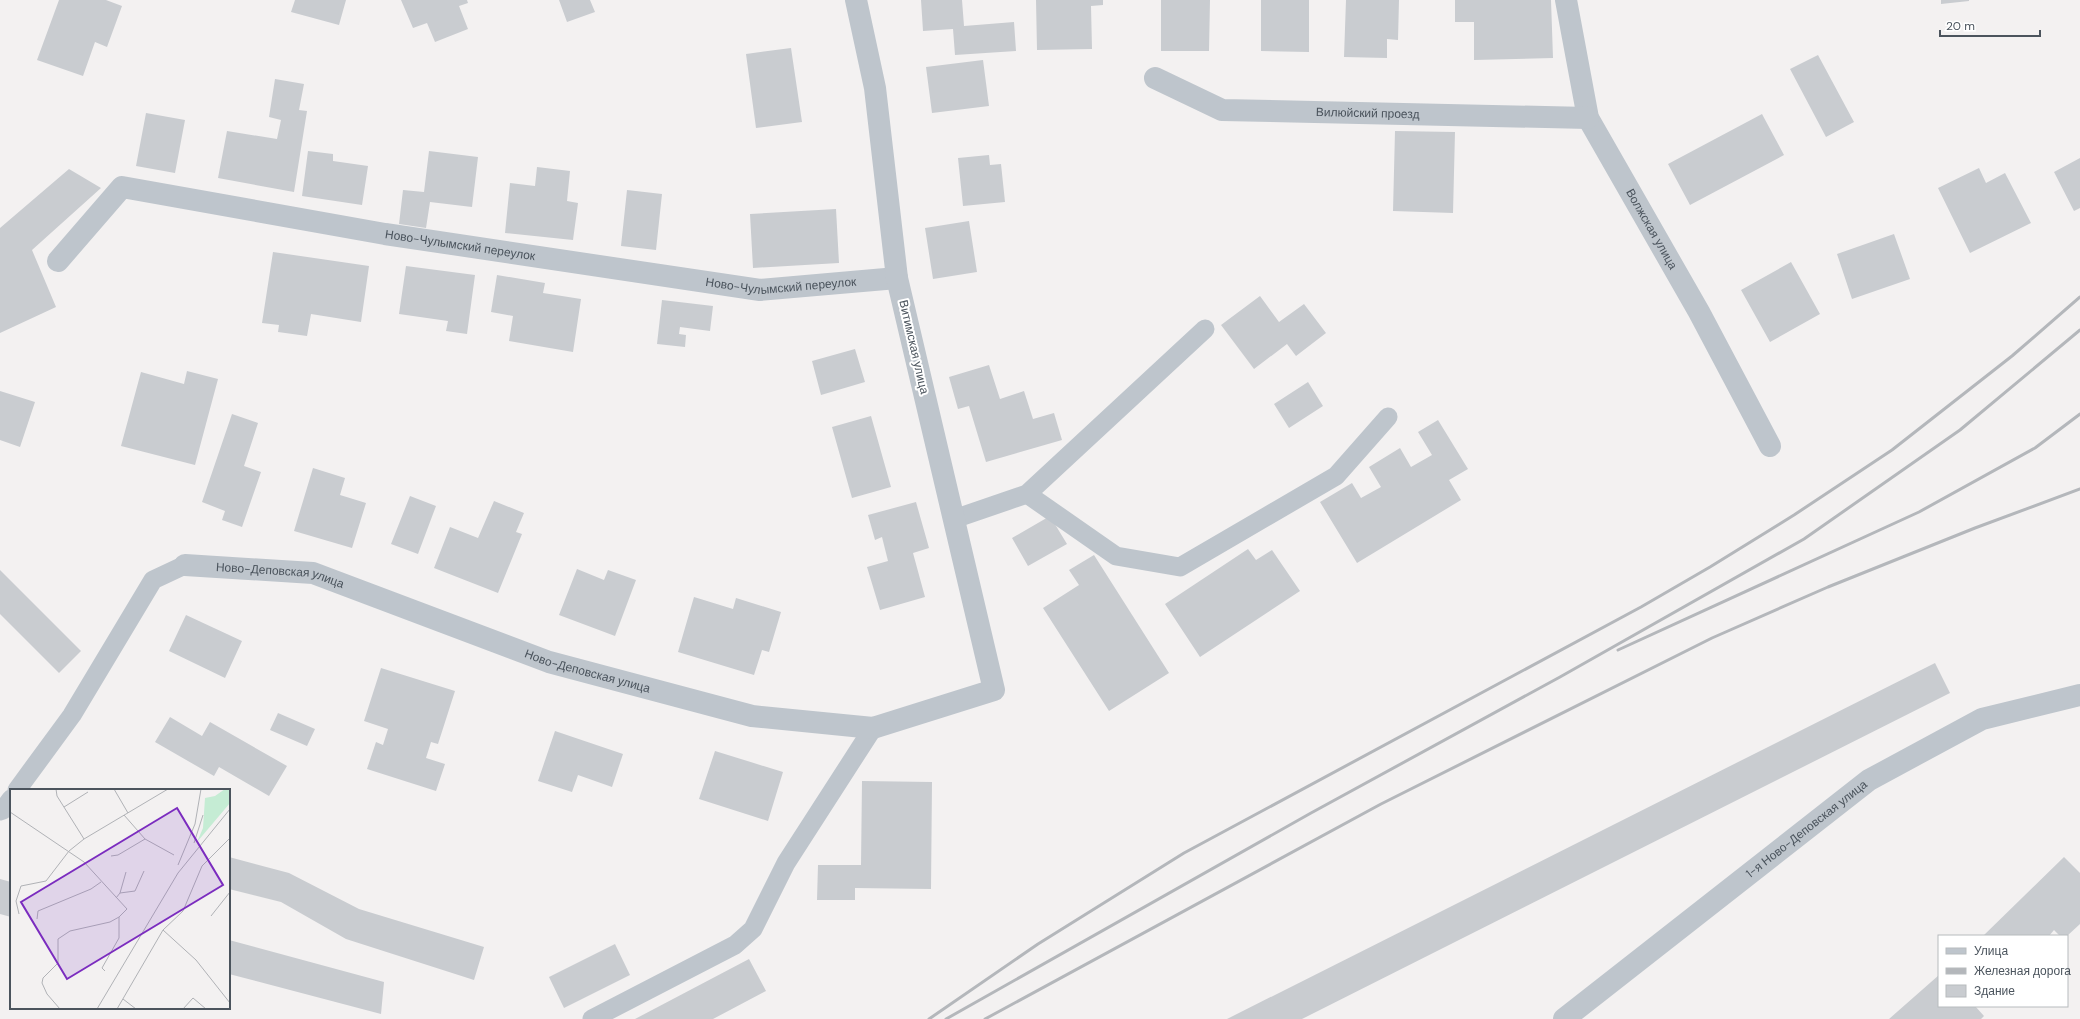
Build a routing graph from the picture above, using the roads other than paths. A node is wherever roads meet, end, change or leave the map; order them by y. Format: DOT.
graph roads {
  1 [pos="856,0"];
  2 [pos="1566,0"];
  3 [pos="1155,78"];
  4 [pos="1588,118"];
  5 [pos="58,261"];
  6 [pos="898,278"];
  7 [pos="1205,329"];
  8 [pos="1388,417"];
  9 [pos="1770,446"];
  10 [pos="1027,494"];
  11 [pos="954,519"];
  12 [pos="185,565"];
  13 [pos="994,690"];
  14 [pos="2080,696"];
  15 [pos="873,728"];
  16 [pos="18,789"];
  17 [pos="10,800"];
  18 [pos="0,811"];
  19 [pos="592,1019"];
  20 [pos="1564,1019"];
  1 -- 6 [label="street, Витимская улица"];
  2 -- 4 [label="street, Волжская улица"];
  3 -- 4 [label="street, Вилюйский проезд"];
  4 -- 9 [label="street, Волжская улица"];
  5 -- 6 [label="street, Ново-Чулымский переулок"];
  6 -- 11 [label="street, Витимская улица"];
  7 -- 10 [label="lane"];
  8 -- 10 [label="lane"];
  10 -- 11 [label="lane"];
  11 -- 13 [label="street, Витимская улица"];
  12 -- 15 [label="street, Ново-Деповская улица"];
  12 -- 16 [label="lane"];
  13 -- 15 [label="street, Ново-Деповская улица"];
  14 -- 20 [label="street, 1-я Ново-Деповская улица"];
  15 -- 19 [label="lane"];
  17 -- 18 [label="lane"];
}
